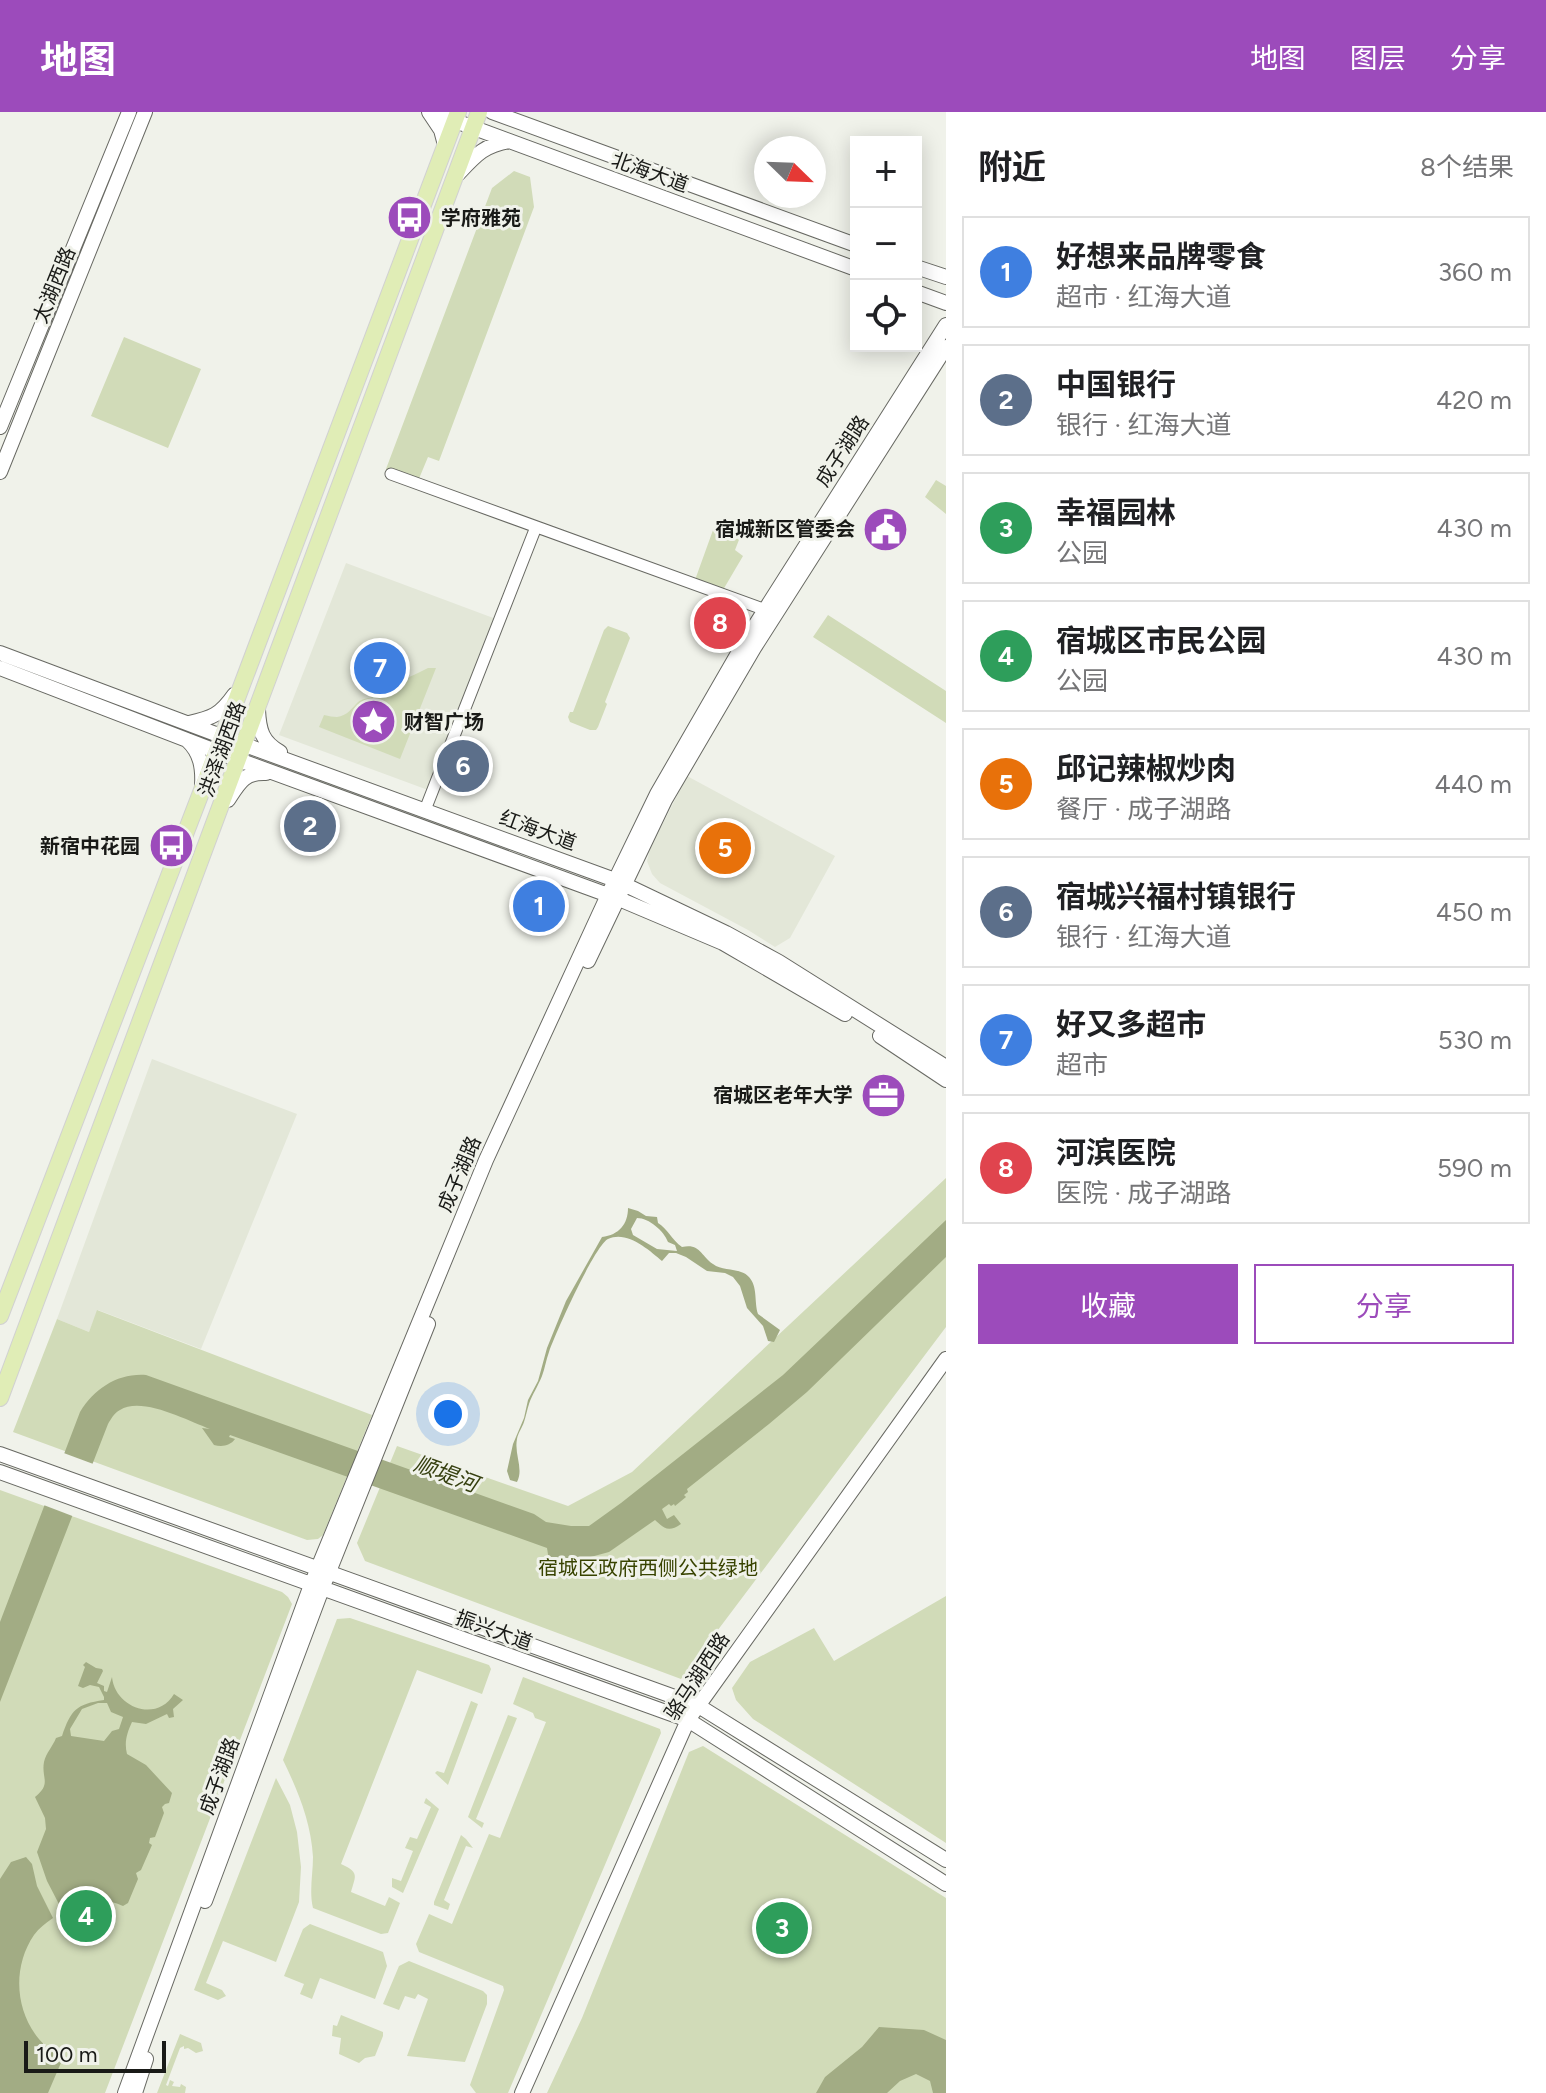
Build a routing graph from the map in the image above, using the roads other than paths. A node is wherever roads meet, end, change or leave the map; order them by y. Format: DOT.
graph roads {
  1 [pos="129,112"];
  2 [pos="145,112"];
  3 [pos="430,112"];
  4 [pos="492,112"];
  5 [pos="512,112"];
  6 [pos="456,116"];
  7 [pos="476,120"];
  8 [pos="524,124"];
  9 [pos="561,137"];
  10 [pos="509,141"];
  11 [pos="445,145"];
  12 [pos="554,158"];
  13 [pos="455,177"];
  14 [pos="428,192"];
  15 [pos="448,197"];
  16 [pos="850,243"];
  17 [pos="850,267"];
  18 [pos="922,269"];
  19 [pos="946,277"];
  20 [pos="922,294"];
  21 [pos="946,303"];
  22 [pos="946,325"];
  23 [pos="946,347"];
  24 [pos="0,427"];
  25 [pos="0,472"];
  26 [pos="391,474"];
  27 [pos="536,527"];
  28 [pos="770,612"];
  29 [pos="0,653"];
  30 [pos="0,668"];
  31 [pos="246,674"];
  32 [pos="270,676"];
  33 [pos="258,709"];
  34 [pos="187,723"];
  35 [pos="187,740"];
  36 [pos="220,744"];
  37 [pos="242,752"];
  38 [pos="305,767"];
  39 [pos="275,774"];
  40 [pos="201,792"];
  41 [pos="425,810"];
  42 [pos="192,815"];
  43 [pos="217,818"];
  44 [pos="620,882"];
  45 [pos="614,897"];
  46 [pos="946,1067"];
  47 [pos="946,1080"];
  48 [pos="0,1316"];
  49 [pos="15,1359"];
  50 [pos="946,1359"];
  51 [pos="0,1373"];
  52 [pos="0,1398"];
  53 [pos="0,1442"];
  54 [pos="0,1454"];
  55 [pos="26,1463"];
  56 [pos="2,1473"];
  57 [pos="26,1482"];
  58 [pos="323,1570"];
  59 [pos="316,1587"];
  60 [pos="697,1705"];
  61 [pos="688,1720"];
  62 [pos="946,1860"];
  63 [pos="946,1884"];
  64 [pos="125,2093"];
  65 [pos="135,2093"];
  66 [pos="522,2093"];
  1 -- 24 [label="street, 太湖西路"];
  2 -- 25 [label="street, 太湖西路"];
  3 -- 6 [label="street, 北海大道"];
  3 -- 11 [label="street"];
  4 -- 8 [label="street, 北海大道"];
  5 -- 8 [label="street"];
  6 -- 7 [label="street, 北海大道"];
  6 -- 11 [label="main road, 洪泽湖西路"];
  7 -- 10 [label="street, 北海大道"];
  7 -- 13 [label="main road, 洪泽湖西路"];
  8 -- 9 [label="street, 北海大道"];
  9 -- 12 [label="street"];
  9 -- 16 [label="street, 北海大道"];
  10 -- 12 [label="street, 北海大道"];
  10 -- 13 [label="street"];
  11 -- 14 [label="main road, 洪泽湖西路"];
  12 -- 17 [label="street, 北海大道"];
  13 -- 15 [label="main road, 洪泽湖西路"];
  14 -- 15 [label="main road"];
  14 -- 31 [label="main road, 洪泽湖西路"];
  15 -- 32 [label="main road, 洪泽湖西路"];
  18 -- 19 [label="street"];
  20 -- 21 [label="street"];
  22 -- 28 [label="street, 成子湖路"];
  23 -- 28 [label="street, 成子湖路"];
  26 -- 27 [label="street"];
  27 -- 28 [label="street"];
  27 -- 41 [label="street"];
  28 -- 44 [label="street, 成子湖路"];
  29 -- 34 [label="street, 红海大道"];
  30 -- 35 [label="street, 红海大道"];
  31 -- 32 [label="main road"];
  31 -- 34 [label="street"];
  31 -- 36 [label="main road, 洪泽湖西路"];
  32 -- 33 [label="main road, 洪泽湖西路"];
  33 -- 37 [label="main road, 洪泽湖西路"];
  33 -- 38 [label="street"];
  34 -- 36 [label="street, 红海大道"];
  35 -- 36 [label="street, 红海大道"];
  35 -- 40 [label="street"];
  36 -- 37 [label="street, 红海大道"];
  36 -- 40 [label="main road, 洪泽湖西路"];
  37 -- 38 [label="street, 红海大道"];
  37 -- 39 [label="street, 红海大道"];
  37 -- 43 [label="main road, 洪泽湖西路"];
  38 -- 41 [label="street, 红海大道"];
  39 -- 43 [label="street"];
  39 -- 45 [label="street, 红海大道"];
  40 -- 42 [label="main road, 洪泽湖西路"];
  41 -- 44 [label="street, 红海大道"];
  42 -- 43 [label="main road"];
  42 -- 48 [label="main road, 洪泽湖西路"];
  43 -- 49 [label="main road, 洪泽湖西路"];
  44 -- 45 [label="street, 成子湖路"];
  44 -- 46 [label="street, 红海大道"];
  45 -- 47 [label="street, 红海大道"];
  45 -- 58 [label="street, 成子湖路"];
  49 -- 51 [label="main road"];
  49 -- 52 [label="main road, 洪泽湖西路"];
  50 -- 60 [label="street, 骆马湖西路"];
  53 -- 55 [label="street"];
  54 -- 55 [label="street, 振兴大道"];
  55 -- 57 [label="street"];
  55 -- 58 [label="street, 振兴大道"];
  56 -- 57 [label="street, 振兴大道"];
  57 -- 59 [label="street, 振兴大道"];
  58 -- 59 [label="street, 成子湖路"];
  58 -- 60 [label="street, 振兴大道"];
  59 -- 61 [label="street, 振兴大道"];
  59 -- 64 [label="street, 成子湖路"];
  59 -- 65 [label="street, 成子湖路"];
  60 -- 61 [label="street, 骆马湖西路"];
  60 -- 62 [label="street, 振兴大道"];
  61 -- 63 [label="street, 振兴大道"];
  61 -- 66 [label="street, 骆马湖西路"];
}
